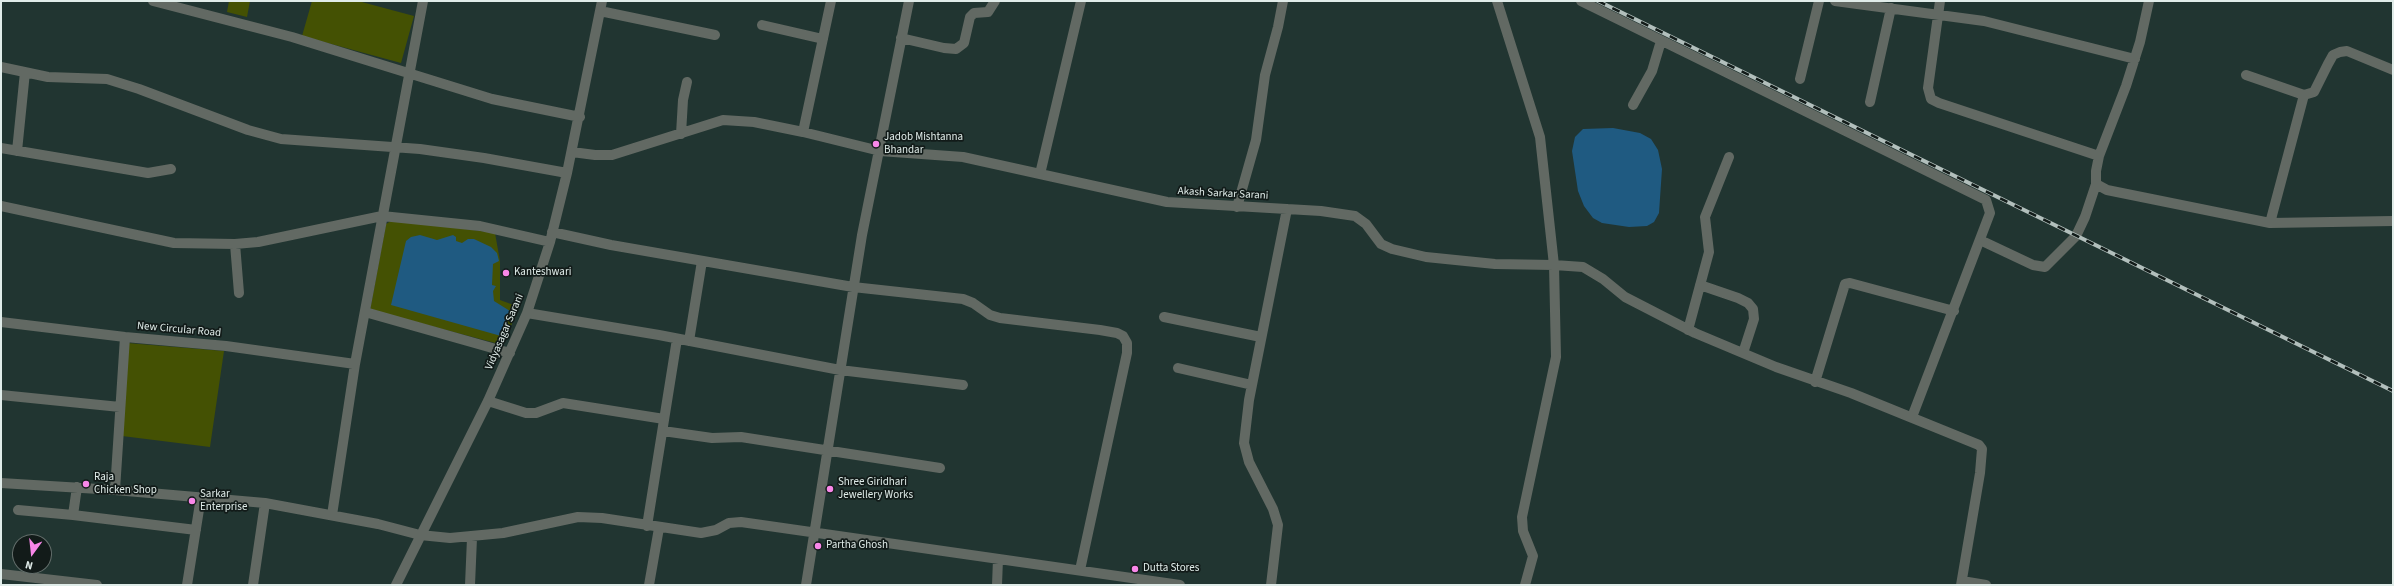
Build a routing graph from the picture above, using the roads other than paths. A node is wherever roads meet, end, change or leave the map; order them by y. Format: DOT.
graph roads {
  1 [pos="152,1"];
  2 [pos="424,1"];
  3 [pos="831,1"];
  4 [pos="909,1"];
  5 [pos="995,1"];
  6 [pos="1081,1"];
  7 [pos="1282,1"];
  8 [pos="1497,1"];
  9 [pos="1581,1"];
  10 [pos="1819,1"];
  11 [pos="1835,1"];
  12 [pos="1940,1"];
  13 [pos="2148,1"];
  14 [pos="601,6"];
  15 [pos="1891,8"];
  16 [pos="1938,14"];
  17 [pos="762,25"];
  18 [pos="716,35"];
  19 [pos="901,38"];
  20 [pos="823,39"];
  21 [pos="1661,41"];
  22 [pos="2135,58"];
  23 [pos="1,67"];
  24 [pos="2393,70"];
  25 [pos="25,72"];
  26 [pos="409,73"];
  27 [pos="2246,75"];
  28 [pos="1800,79"];
  29 [pos="687,82"];
  30 [pos="2304,95"];
  31 [pos="1870,102"];
  32 [pos="1633,105"];
  33 [pos="580,117"];
  34 [pos="803,132"];
  35 [pos="681,134"];
  36 [pos="1,148"];
  37 [pos="396,148"];
  38 [pos="16,151"];
  39 [pos="880,151"];
  40 [pos="572,152"];
  41 [pos="2099,156"];
  42 [pos="1729,157"];
  43 [pos="171,169"];
  44 [pos="567,173"];
  45 [pos="1040,174"];
  46 [pos="2096,184"];
  47 [pos="1,206"];
  48 [pos="1237,207"];
  49 [pos="1287,209"];
  50 [pos="382,216"];
  51 [pos="2393,221"];
  52 [pos="2270,223"];
  53 [pos="551,237"];
  54 [pos="1980,240"];
  55 [pos="235,244"];
  56 [pos="702,261"];
  57 [pos="1554,264"];
  58 [pos="1700,285"];
  59 [pos="853,287"];
  60 [pos="239,293"];
  61 [pos="1954,310"];
  62 [pos="365,312"];
  63 [pos="526,316"];
  64 [pos="1164,317"];
  65 [pos="1,322"];
  66 [pos="1688,330"];
  67 [pos="125,337"];
  68 [pos="1261,337"];
  69 [pos="677,339"];
  70 [pos="689,341"];
  71 [pos="510,353"];
  72 [pos="1743,353"];
  73 [pos="355,364"];
  74 [pos="1178,368"];
  75 [pos="840,370"];
  76 [pos="1815,382"];
  77 [pos="963,385"];
  78 [pos="1252,385"];
  79 [pos="1,395"];
  80 [pos="488,401"];
  81 [pos="120,407"];
  82 [pos="1912,417"];
  83 [pos="664,419"];
  84 [pos="663,431"];
  85 [pos="827,449"];
  86 [pos="940,468"];
  87 [pos="1,483"];
  88 [pos="77,487"];
  89 [pos="115,490"];
  90 [pos="201,497"];
  91 [pos="265,503"];
  92 [pos="18,510"];
  93 [pos="73,515"];
  94 [pos="332,515"];
  95 [pos="647,526"];
  96 [pos="660,528"];
  97 [pos="196,530"];
  98 [pos="814,533"];
  99 [pos="420,535"];
  100 [pos="472,538"];
  101 [pos="998,559"];
  102 [pos="1080,570"];
  103 [pos="1,574"];
  104 [pos="1961,583"];
  105 [pos="97,585"];
  106 [pos="187,585"];
  107 [pos="253,585"];
  108 [pos="396,585"];
  109 [pos="470,585"];
  110 [pos="649,585"];
  111 [pos="806,585"];
  112 [pos="997,585"];
  113 [pos="1180,585"];
  114 [pos="1271,585"];
  115 [pos="1525,585"];
  116 [pos="1986,585"];
  1 -- 26 [label="street"];
  2 -- 26 [label="street"];
  3 -- 20 [label="street"];
  4 -- 19 [label="street"];
  5 -- 19 [label="street"];
  6 -- 45 [label="street"];
  7 -- 48 [label="street"];
  8 -- 57 [label="street"];
  9 -- 21 [label="street"];
  10 -- 28 [label="street"];
  11 -- 15 [label="street"];
  12 -- 16 [label="street"];
  13 -- 22 [label="street"];
  14 -- 18 [label="street"];
  14 -- 33 [label="street, Vidyasagar Sarani"];
  15 -- 16 [label="street"];
  15 -- 31 [label="street"];
  16 -- 22 [label="street"];
  16 -- 41 [label="street"];
  17 -- 20 [label="street"];
  19 -- 39 [label="street"];
  20 -- 34 [label="street"];
  21 -- 32 [label="street"];
  21 -- 54 [label="street"];
  22 -- 41 [label="street"];
  23 -- 25 [label="street"];
  24 -- 30 [label="street"];
  25 -- 37 [label="street"];
  25 -- 38 [label="street"];
  26 -- 33 [label="street"];
  26 -- 37 [label="street"];
  27 -- 30 [label="street"];
  29 -- 35 [label="street"];
  30 -- 52 [label="street"];
  33 -- 40 [label="street, Vidyasagar Sarani"];
  34 -- 35 [label="street, Akash Sarkar Sarani"];
  34 -- 39 [label="street, Akash Sarkar Sarani"];
  35 -- 40 [label="street, Akash Sarkar Sarani"];
  36 -- 38 [label="street"];
  37 -- 44 [label="street"];
  37 -- 50 [label="street"];
  38 -- 43 [label="street"];
  39 -- 45 [label="street, Akash Sarkar Sarani"];
  39 -- 59 [label="street"];
  40 -- 44 [label="street, Vidyasagar Sarani"];
  41 -- 46 [label="street"];
  42 -- 58 [label="street"];
  44 -- 53 [label="street, Vidyasagar Sarani"];
  45 -- 48 [label="street, Akash Sarkar Sarani"];
  46 -- 52 [label="street"];
  46 -- 54 [label="street"];
  47 -- 55 [label="street"];
  48 -- 49 [label="street, Akash Sarkar Sarani"];
  49 -- 57 [label="street, Akash Sarkar Sarani"];
  49 -- 68 [label="street"];
  50 -- 53 [label="street"];
  50 -- 55 [label="street"];
  50 -- 62 [label="street"];
  51 -- 52 [label="street"];
  53 -- 56 [label="street"];
  53 -- 63 [label="street, Vidyasagar Sarani"];
  54 -- 61 [label="street"];
  55 -- 60 [label="street"];
  56 -- 59 [label="street"];
  56 -- 70 [label="street"];
  57 -- 66 [label="street, Akash Sarkar Sarani"];
  57 -- 115 [label="street"];
  58 -- 66 [label="street"];
  58 -- 72 [label="street"];
  59 -- 75 [label="street"];
  59 -- 102 [label="street"];
  61 -- 76 [label="street"];
  61 -- 82 [label="street"];
  62 -- 71 [label="street"];
  62 -- 73 [label="street"];
  63 -- 69 [label="street"];
  63 -- 71 [label="street, Vidyasagar Sarani"];
  64 -- 68 [label="street"];
  65 -- 67 [label="street, New Circular Road"];
  66 -- 72 [label="street, Akash Sarkar Sarani"];
  67 -- 73 [label="street, New Circular Road"];
  67 -- 81 [label="street"];
  68 -- 78 [label="street"];
  69 -- 70 [label="street"];
  69 -- 83 [label="street"];
  70 -- 75 [label="street"];
  71 -- 80 [label="street, Vidyasagar Sarani"];
  72 -- 76 [label="street, Akash Sarkar Sarani"];
  73 -- 94 [label="street"];
  74 -- 78 [label="street"];
  75 -- 77 [label="street"];
  75 -- 85 [label="street"];
  76 -- 82 [label="street, Akash Sarkar Sarani"];
  78 -- 114 [label="street"];
  79 -- 81 [label="street"];
  80 -- 83 [label="street"];
  80 -- 99 [label="street, Vidyasagar Sarani"];
  81 -- 89 [label="street"];
  82 -- 104 [label="street, Akash Sarkar Sarani"];
  83 -- 84 [label="street"];
  84 -- 85 [label="street"];
  84 -- 95 [label="street"];
  85 -- 86 [label="street"];
  85 -- 98 [label="street"];
  87 -- 88 [label="street"];
  88 -- 89 [label="street"];
  88 -- 93 [label="street"];
  89 -- 90 [label="street"];
  90 -- 91 [label="street"];
  90 -- 97 [label="street"];
  91 -- 94 [label="street"];
  91 -- 107 [label="street"];
  92 -- 93 [label="street"];
  93 -- 97 [label="street"];
  94 -- 99 [label="street"];
  95 -- 96 [label="street"];
  95 -- 100 [label="street"];
  96 -- 98 [label="street"];
  96 -- 110 [label="street"];
  97 -- 106 [label="street"];
  98 -- 101 [label="street"];
  98 -- 111 [label="street"];
  99 -- 100 [label="street"];
  99 -- 108 [label="street, Vidyasagar Sarani"];
  100 -- 109 [label="street"];
  101 -- 102 [label="street"];
  101 -- 112 [label="street"];
  102 -- 113 [label="street"];
  103 -- 105 [label="street"];
  104 -- 116 [label="street"];
}
